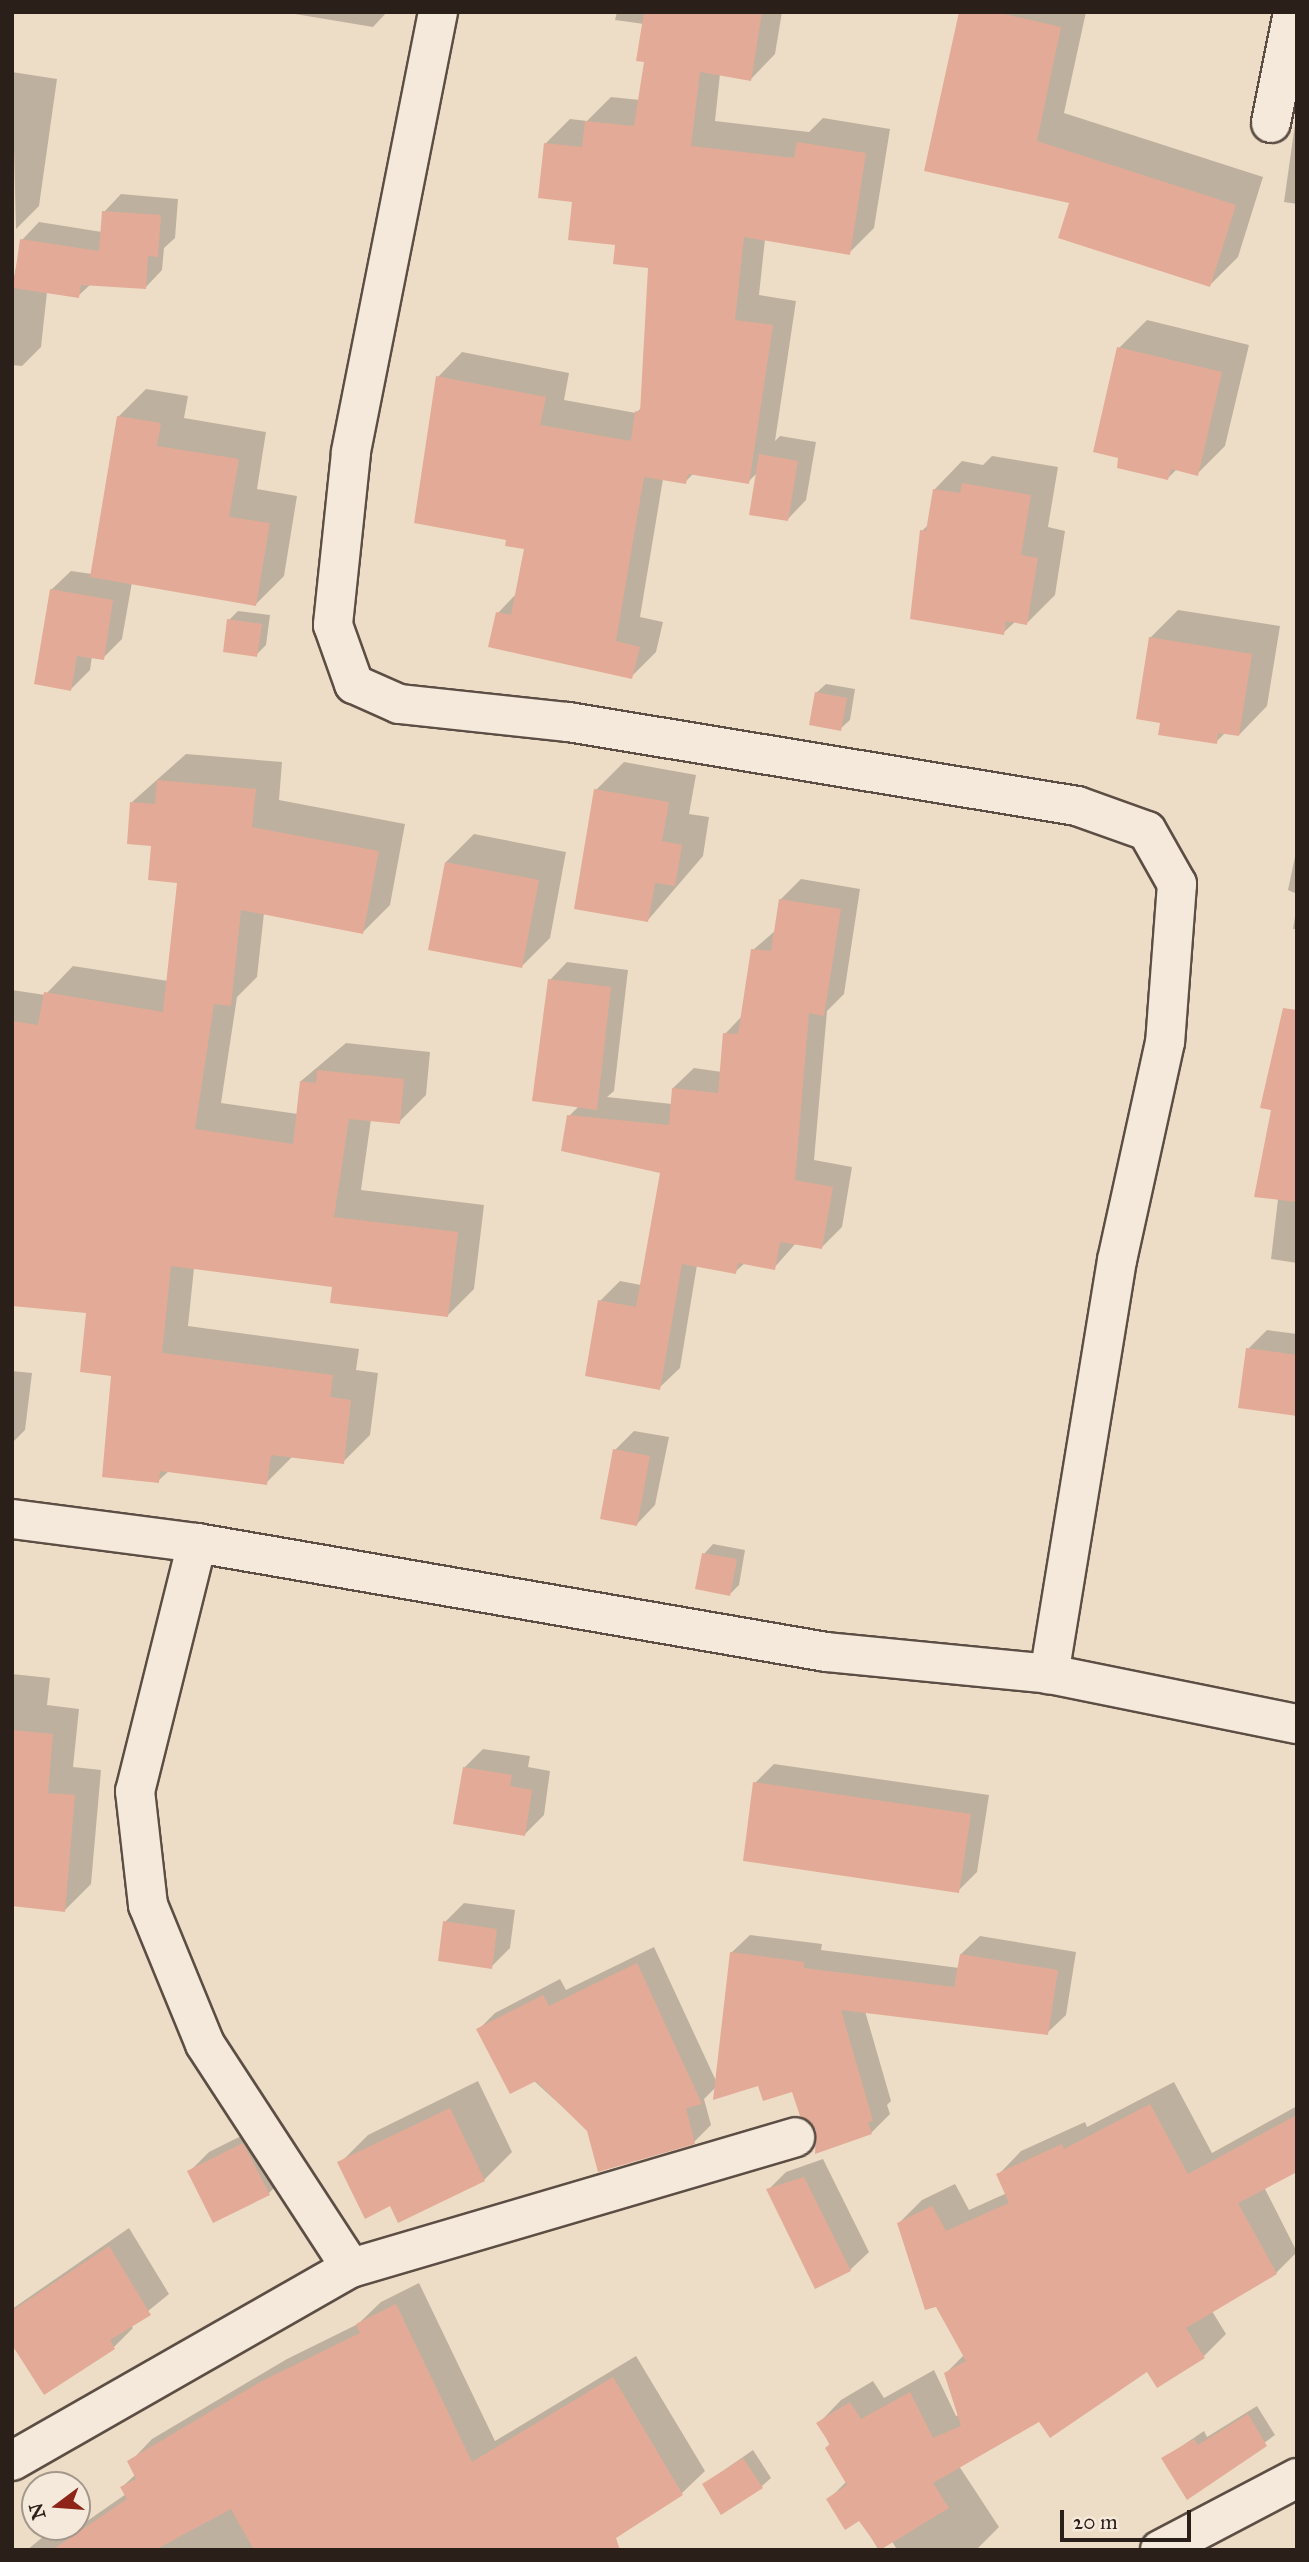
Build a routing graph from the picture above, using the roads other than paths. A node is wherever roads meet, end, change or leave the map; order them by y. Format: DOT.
graph roads {
  1 [pos="438,12"];
  2 [pos="1293,12"];
  3 [pos="1271,124"];
  4 [pos="12,1519"];
  5 [pos="197,1543"];
  6 [pos="1049,1674"];
  7 [pos="1297,1724"];
  8 [pos="796,2137"];
  9 [pos="351,2268"];
  10 [pos="12,2461"];
  11 [pos="1297,2478"];
  12 [pos="1160,2550"];
  1 -- 6 [label="street"];
  2 -- 3 [label="street"];
  4 -- 5 [label="street"];
  5 -- 6 [label="street"];
  5 -- 9 [label="street"];
  6 -- 7 [label="street"];
  8 -- 9 [label="street"];
  9 -- 10 [label="street"];
  11 -- 12 [label="street"];
}
